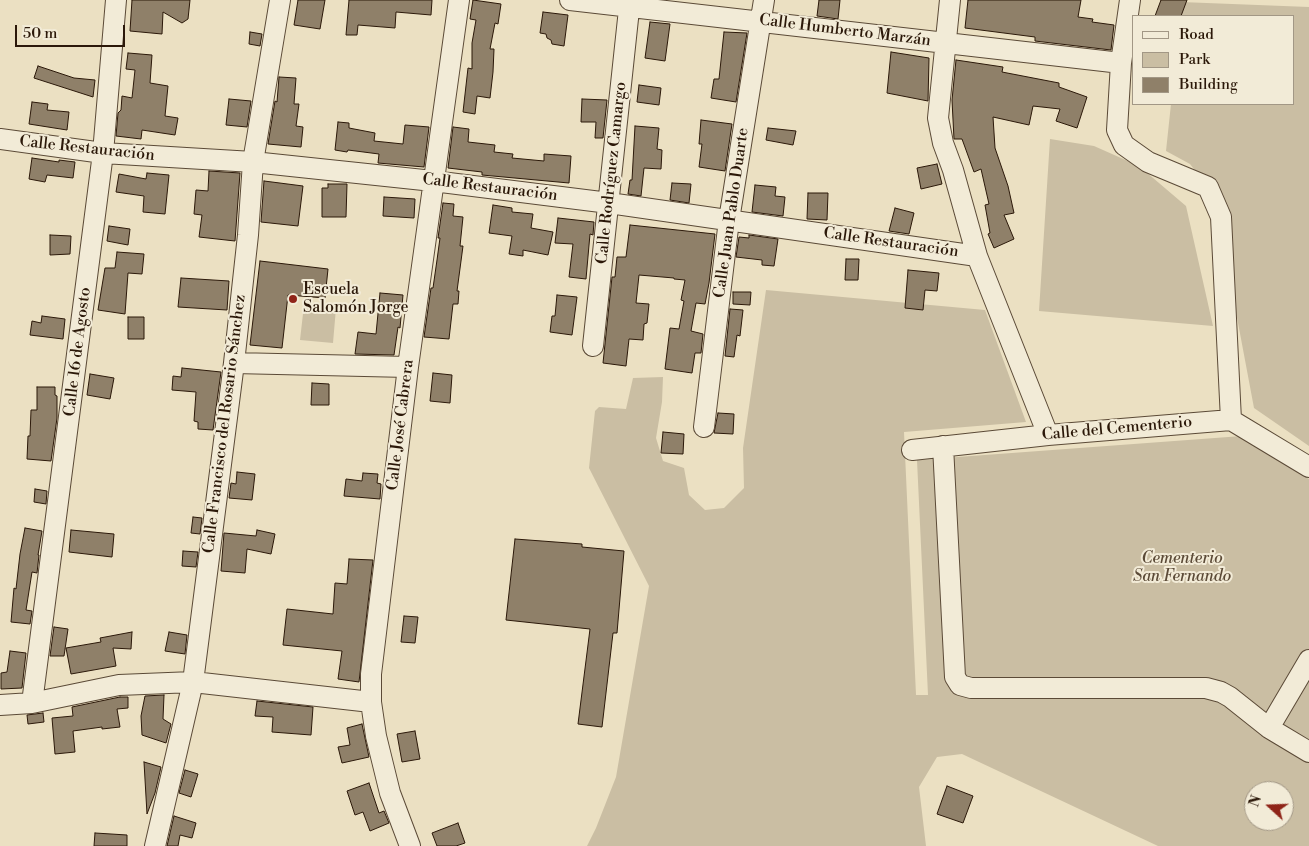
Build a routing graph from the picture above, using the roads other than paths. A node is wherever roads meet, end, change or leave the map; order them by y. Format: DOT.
graph roads {
  1 [pos="116,0"];
  2 [pos="280,0"];
  3 [pos="459,0"];
  4 [pos="570,0"];
  5 [pos="764,0"];
  6 [pos="950,0"];
  7 [pos="1130,0"];
  8 [pos="630,4"];
  9 [pos="761,21"];
  10 [pos="944,43"];
  11 [pos="1121,63"];
  12 [pos="0,139"];
  13 [pos="103,153"];
  14 [pos="253,162"];
  15 [pos="433,181"];
  16 [pos="609,203"];
  17 [pos="729,220"];
  18 [pos="977,256"];
  19 [pos="593,346"];
  20 [pos="234,363"];
  21 [pos="408,367"];
  22 [pos="1231,420"];
  23 [pos="704,427"];
  24 [pos="1048,434"];
  25 [pos="943,446"];
  26 [pos="912,450"];
  27 [pos="1309,467"];
  28 [pos="1309,660"];
  29 [pos="193,682"];
  30 [pos="371,702"];
  31 [pos="32,703"];
  32 [pos="0,705"];
  33 [pos="1269,728"];
  34 [pos="1309,752"];
  35 [pos="155,846"];
  36 [pos="410,846"];
  1 -- 13 [label="street, Calle 16 de Agosto"];
  2 -- 14 [label="street, Calle Francisco del Rosario Sánchez"];
  3 -- 15 [label="street, Calle José Cabrera"];
  4 -- 8 [label="street, Calle Humberto Marzán"];
  5 -- 9 [label="street, Calle Juan Pablo Duarte"];
  6 -- 10 [label="street"];
  7 -- 11 [label="street"];
  8 -- 9 [label="street, Calle Humberto Marzán"];
  8 -- 16 [label="street, Calle Rodríguez Camargo"];
  9 -- 10 [label="street, Calle Humberto Marzán"];
  9 -- 17 [label="street, Calle Juan Pablo Duarte"];
  10 -- 11 [label="street, Calle Humberto Marzán"];
  10 -- 18 [label="street"];
  11 -- 22 [label="street"];
  12 -- 13 [label="street, Calle Restauración"];
  13 -- 14 [label="street, Calle Restauración"];
  13 -- 31 [label="street, Calle 16 de Agosto"];
  14 -- 15 [label="street, Calle Restauración"];
  14 -- 20 [label="street, Calle Francisco del Rosario Sánchez"];
  15 -- 16 [label="street, Calle Restauración"];
  15 -- 21 [label="street, Calle José Cabrera"];
  16 -- 17 [label="street, Calle Restauración"];
  16 -- 19 [label="street, Calle Rodríguez Camargo"];
  17 -- 18 [label="street, Calle Restauración"];
  17 -- 23 [label="street, Calle Juan Pablo Duarte"];
  18 -- 24 [label="street"];
  20 -- 21 [label="street"];
  20 -- 29 [label="street, Calle Francisco del Rosario Sánchez"];
  21 -- 30 [label="street, Calle José Cabrera"];
  22 -- 24 [label="street, Calle del Cementerio"];
  22 -- 27 [label="street"];
  24 -- 25 [label="street, Calle del Cementerio"];
  25 -- 26 [label="street, Calle del Cementerio"];
  25 -- 33 [label="street"];
  28 -- 33 [label="street"];
  29 -- 30 [label="street"];
  29 -- 31 [label="street"];
  29 -- 35 [label="street, Calle Francisco del Rosario Sánchez"];
  30 -- 36 [label="street, Calle José Cabrera"];
  31 -- 32 [label="street"];
  33 -- 34 [label="street"];
}
